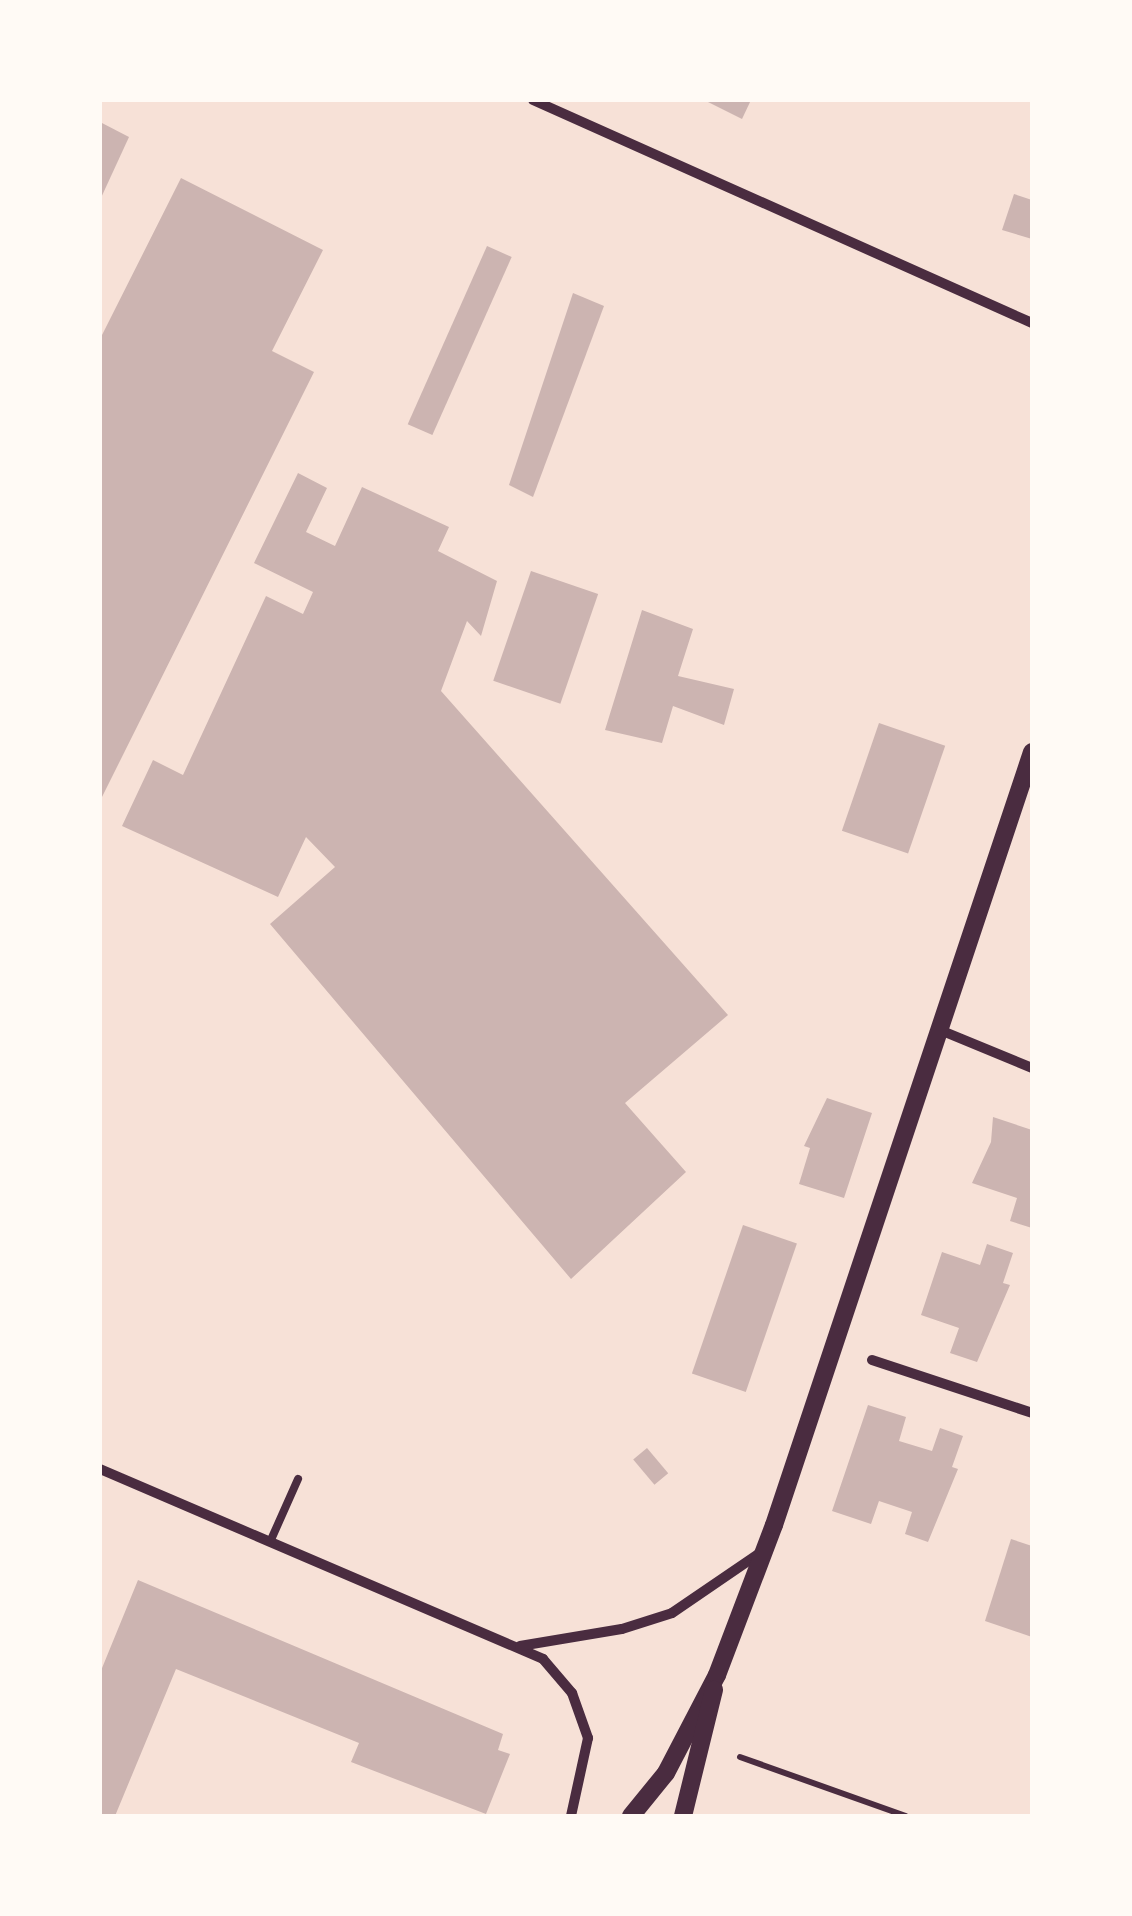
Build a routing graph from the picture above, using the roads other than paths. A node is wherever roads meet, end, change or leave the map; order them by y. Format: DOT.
graph roads {
  1 [pos="534,100"];
  2 [pos="553,103"];
  3 [pos="1032,323"];
  4 [pos="1032,752"];
  5 [pos="940,1030"];
  6 [pos="1032,1068"];
  7 [pos="872,1360"];
  8 [pos="1032,1414"];
  9 [pos="100,1470"];
  10 [pos="298,1479"];
  11 [pos="270,1542"];
  12 [pos="764,1550"];
  13 [pos="520,1646"];
  14 [pos="717,1675"];
  15 [pos="571,1816"];
  16 [pos="631,1816"];
  17 [pos="682,1816"];
  1 -- 2 [label="street"];
  2 -- 3 [label="street"];
  4 -- 5 [label="street"];
  5 -- 6 [label="street"];
  5 -- 12 [label="street"];
  7 -- 8 [label="street"];
  9 -- 11 [label="street"];
  10 -- 11 [label="lane"];
  11 -- 13 [label="street"];
  12 -- 13 [label="street"];
  12 -- 14 [label="street"];
  13 -- 15 [label="street"];
  14 -- 16 [label="street"];
  14 -- 17 [label="street"];
}
